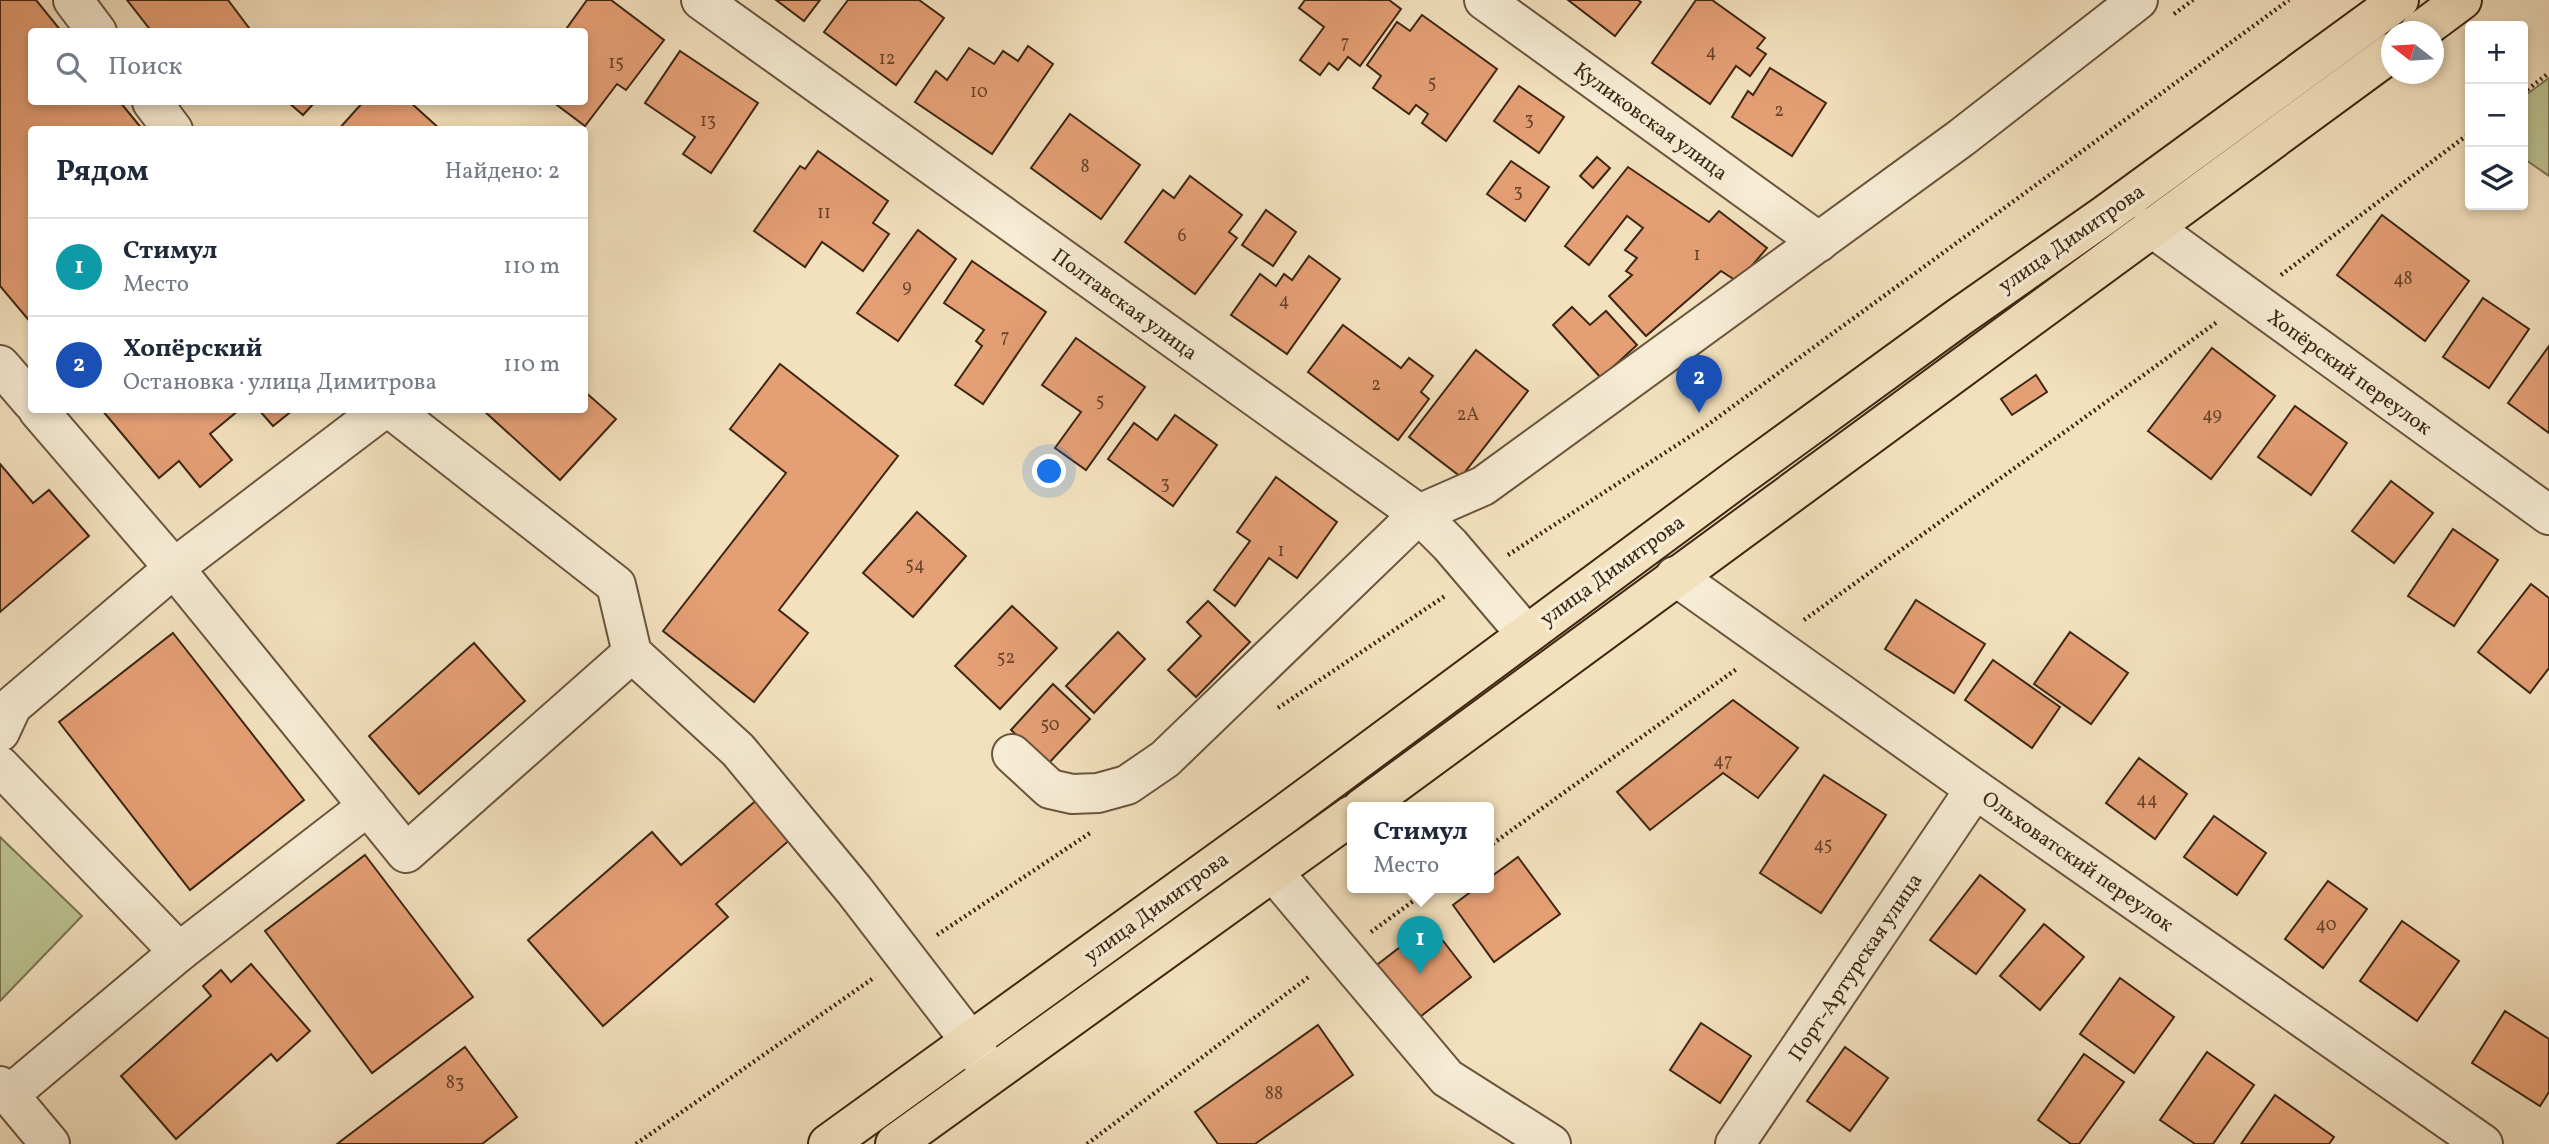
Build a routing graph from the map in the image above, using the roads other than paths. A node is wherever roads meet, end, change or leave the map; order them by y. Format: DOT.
graph roads {
  1 [pos="73,0"];
  2 [pos="701,0"];
  3 [pos="1484,0"];
  4 [pos="2138,0"];
  5 [pos="2399,0"];
  6 [pos="2462,0"];
  7 [pos="2434,21"];
  8 [pos="94,28"];
  9 [pos="2381,60"];
  10 [pos="154,105"];
  11 [pos="170,126"];
  12 [pos="2151,227"];
  13 [pos="1818,242"];
  14 [pos="0,365"];
  15 [pos="28,397"];
  16 [pos="41,413"];
  17 [pos="378,413"];
  18 [pos="396,413"];
  19 [pos="1419,514"];
  20 [pos="2549,515"];
  21 [pos="174,568"];
  22 [pos="1675,576"];
  23 [pos="1526,634"];
  24 [pos="632,653"];
  25 [pos="0,732"];
  26 [pos="1012,754"];
  27 [pos="0,766"];
  28 [pos="1975,789"];
  29 [pos="1370,802"];
  30 [pos="368,806"];
  31 [pos="1347,819"];
  32 [pos="1274,873"];
  33 [pos="179,952"];
  34 [pos="971,1042"];
  35 [pos="991,1074"];
  36 [pos="4,1091"];
  37 [pos="50,1144"];
  38 [pos="828,1144"];
  39 [pos="895,1144"];
  40 [pos="1551,1144"];
  41 [pos="1735,1144"];
  42 [pos="2483,1144"];
  1 -- 8 [label="street"];
  2 -- 19 [label="street, Полтавская улица"];
  3 -- 13 [label="street, Куликовская улица"];
  4 -- 13 [label="street"];
  5 -- 23 [label="main road, улица Димитрова"];
  6 -- 7 [label="main road"];
  9 -- 12 [label="main road, улица Димитрова"];
  10 -- 11 [label="street"];
  12 -- 20 [label="street, Хопёрский переулок"];
  12 -- 22 [label="main road, улица Димитрова"];
  13 -- 19 [label="street"];
  14 -- 15 [label="street"];
  16 -- 21 [label="street"];
  17 -- 21 [label="street"];
  18 -- 24 [label="street"];
  19 -- 23 [label="street, Полтавская улица"];
  19 -- 26 [label="street"];
  21 -- 25 [label="street"];
  21 -- 30 [label="street"];
  22 -- 28 [label="street, Ольховатский переулок"];
  22 -- 29 [label="main road, улица Димитрова"];
  23 -- 34 [label="main road, улица Димитрова"];
  24 -- 30 [label="street"];
  24 -- 34 [label="street"];
  27 -- 33 [label="street"];
  28 -- 41 [label="street, Порт-Артурская улица"];
  28 -- 42 [label="street, Ольховатский переулок"];
  30 -- 33 [label="street"];
  31 -- 32 [label="main road, улица Димитрова"];
  32 -- 35 [label="main road, улица Димитрова"];
  32 -- 40 [label="street"];
  33 -- 36 [label="street"];
  34 -- 35 [label="street"];
  34 -- 38 [label="main road, улица Димитрова"];
  35 -- 39 [label="main road, улица Димитрова"];
  36 -- 37 [label="street"];
}
